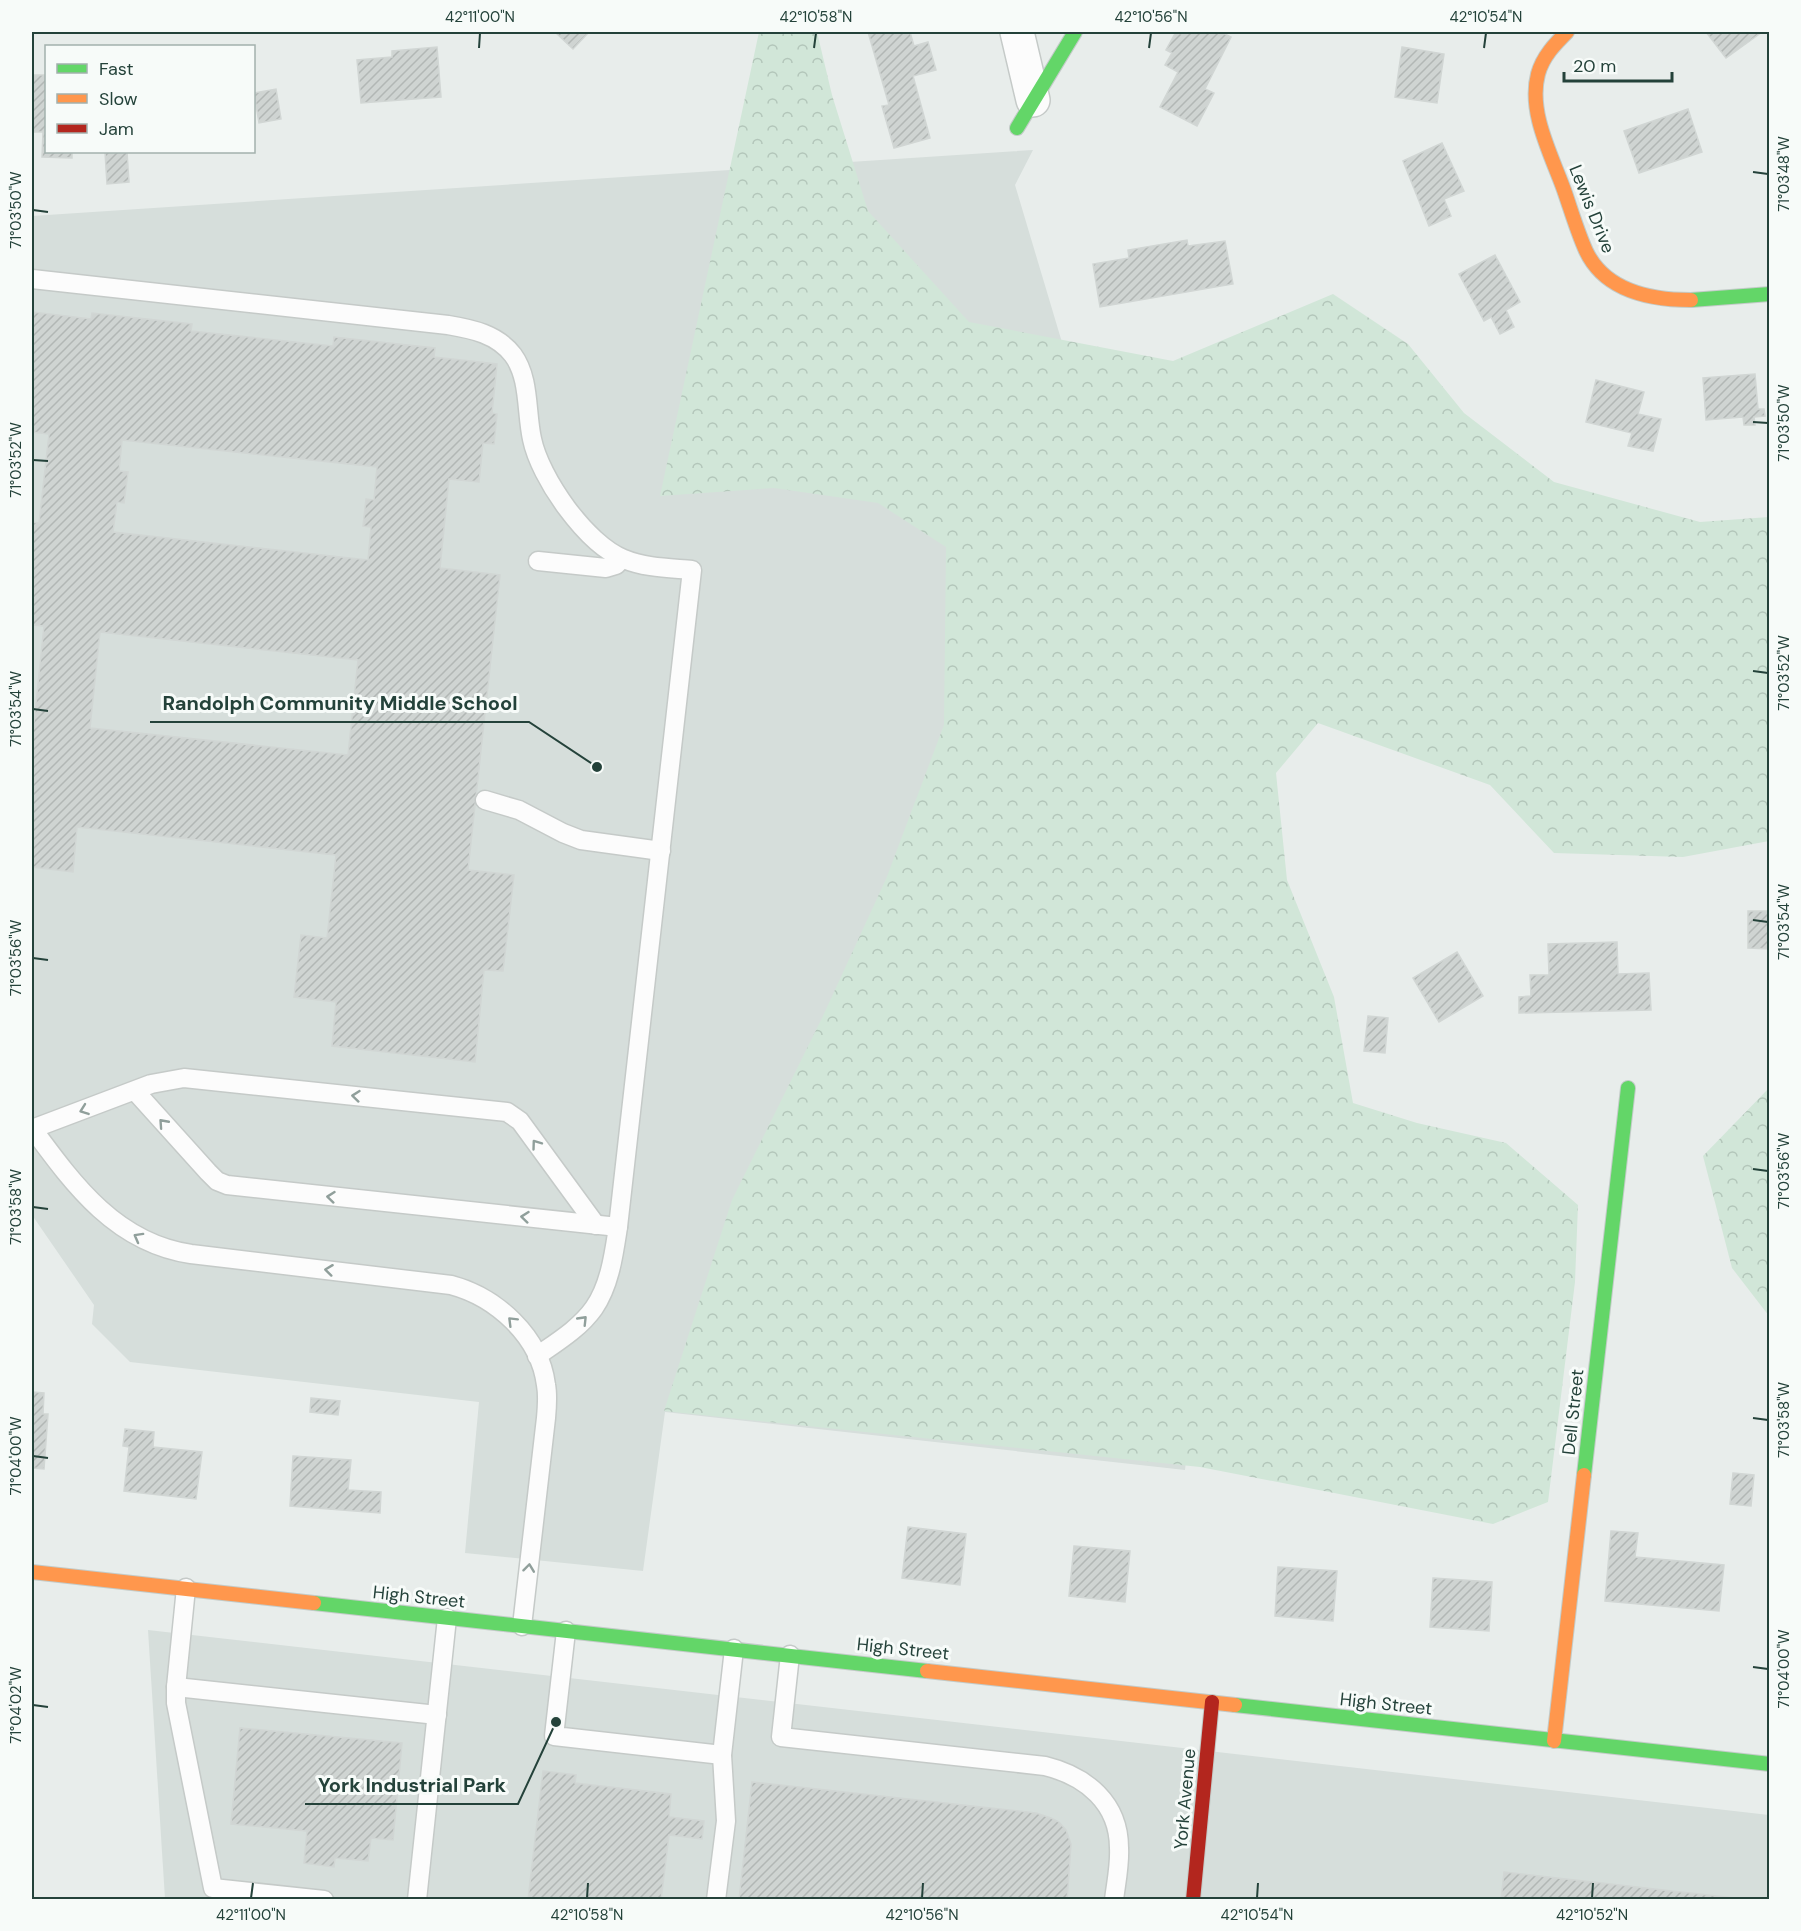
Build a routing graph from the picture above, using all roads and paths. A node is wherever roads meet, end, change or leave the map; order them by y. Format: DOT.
graph roads {
  1 [pos="1017,32"];
  2 [pos="1075,32"];
  3 [pos="1567,32"];
  4 [pos="1033,99"];
  5 [pos="1017,128"];
  6 [pos="32,279"];
  7 [pos="1770,294"];
  8 [pos="622,558"];
  9 [pos="538,561"];
  10 [pos="485,800"];
  11 [pos="661,851"];
  12 [pos="1628,1088"];
  13 [pos="135,1091"];
  14 [pos="32,1129"];
  15 [pos="596,1224"];
  16 [pos="618,1227"];
  17 [pos="537,1356"];
  18 [pos="32,1572"];
  19 [pos="186,1588"];
  20 [pos="447,1618"];
  21 [pos="522,1626"];
  22 [pos="566,1631"];
  23 [pos="734,1649"];
  24 [pos="790,1655"];
  25 [pos="176,1687"];
  26 [pos="1212,1702"];
  27 [pos="437,1715"];
  28 [pos="1554,1741"];
  29 [pos="722,1755"];
  30 [pos="1770,1764"];
  31 [pos="324,1899"];
  32 [pos="417,1899"];
  33 [pos="716,1899"];
  34 [pos="1114,1899"];
  35 [pos="1193,1899"];
  1 -- 4 [label="street"];
  2 -- 4 [label="main road"];
  3 -- 7 [label="main road, Lewis Drive"];
  4 -- 5 [label="main road"];
  6 -- 8 [label="lane"];
  8 -- 9 [label="lane"];
  8 -- 11 [label="lane"];
  10 -- 11 [label="lane"];
  11 -- 16 [label="lane"];
  12 -- 28 [label="main road, Dell Street"];
  13 -- 14 [label="lane, one-way"];
  15 -- 13 [label="lane, one-way"];
  15 -- 13 [label="lane, one-way"];
  17 -- 14 [label="lane, one-way"];
  15 -- 16 [label="lane"];
  17 -- 16 [label="lane, one-way"];
  21 -- 17 [label="lane, one-way"];
  18 -- 19 [label="main road, High Street"];
  19 -- 20 [label="main road, High Street"];
  19 -- 25 [label="lane"];
  20 -- 21 [label="main road, High Street"];
  20 -- 27 [label="lane"];
  21 -- 22 [label="main road, High Street"];
  22 -- 23 [label="main road, High Street"];
  22 -- 29 [label="lane"];
  23 -- 24 [label="main road, High Street"];
  23 -- 29 [label="lane"];
  24 -- 26 [label="main road, High Street"];
  24 -- 34 [label="lane"];
  25 -- 27 [label="lane"];
  25 -- 31 [label="lane"];
  26 -- 28 [label="main road, High Street"];
  26 -- 35 [label="main road, York Avenue"];
  27 -- 32 [label="lane"];
  28 -- 30 [label="main road, High Street"];
  29 -- 33 [label="lane"];
}
